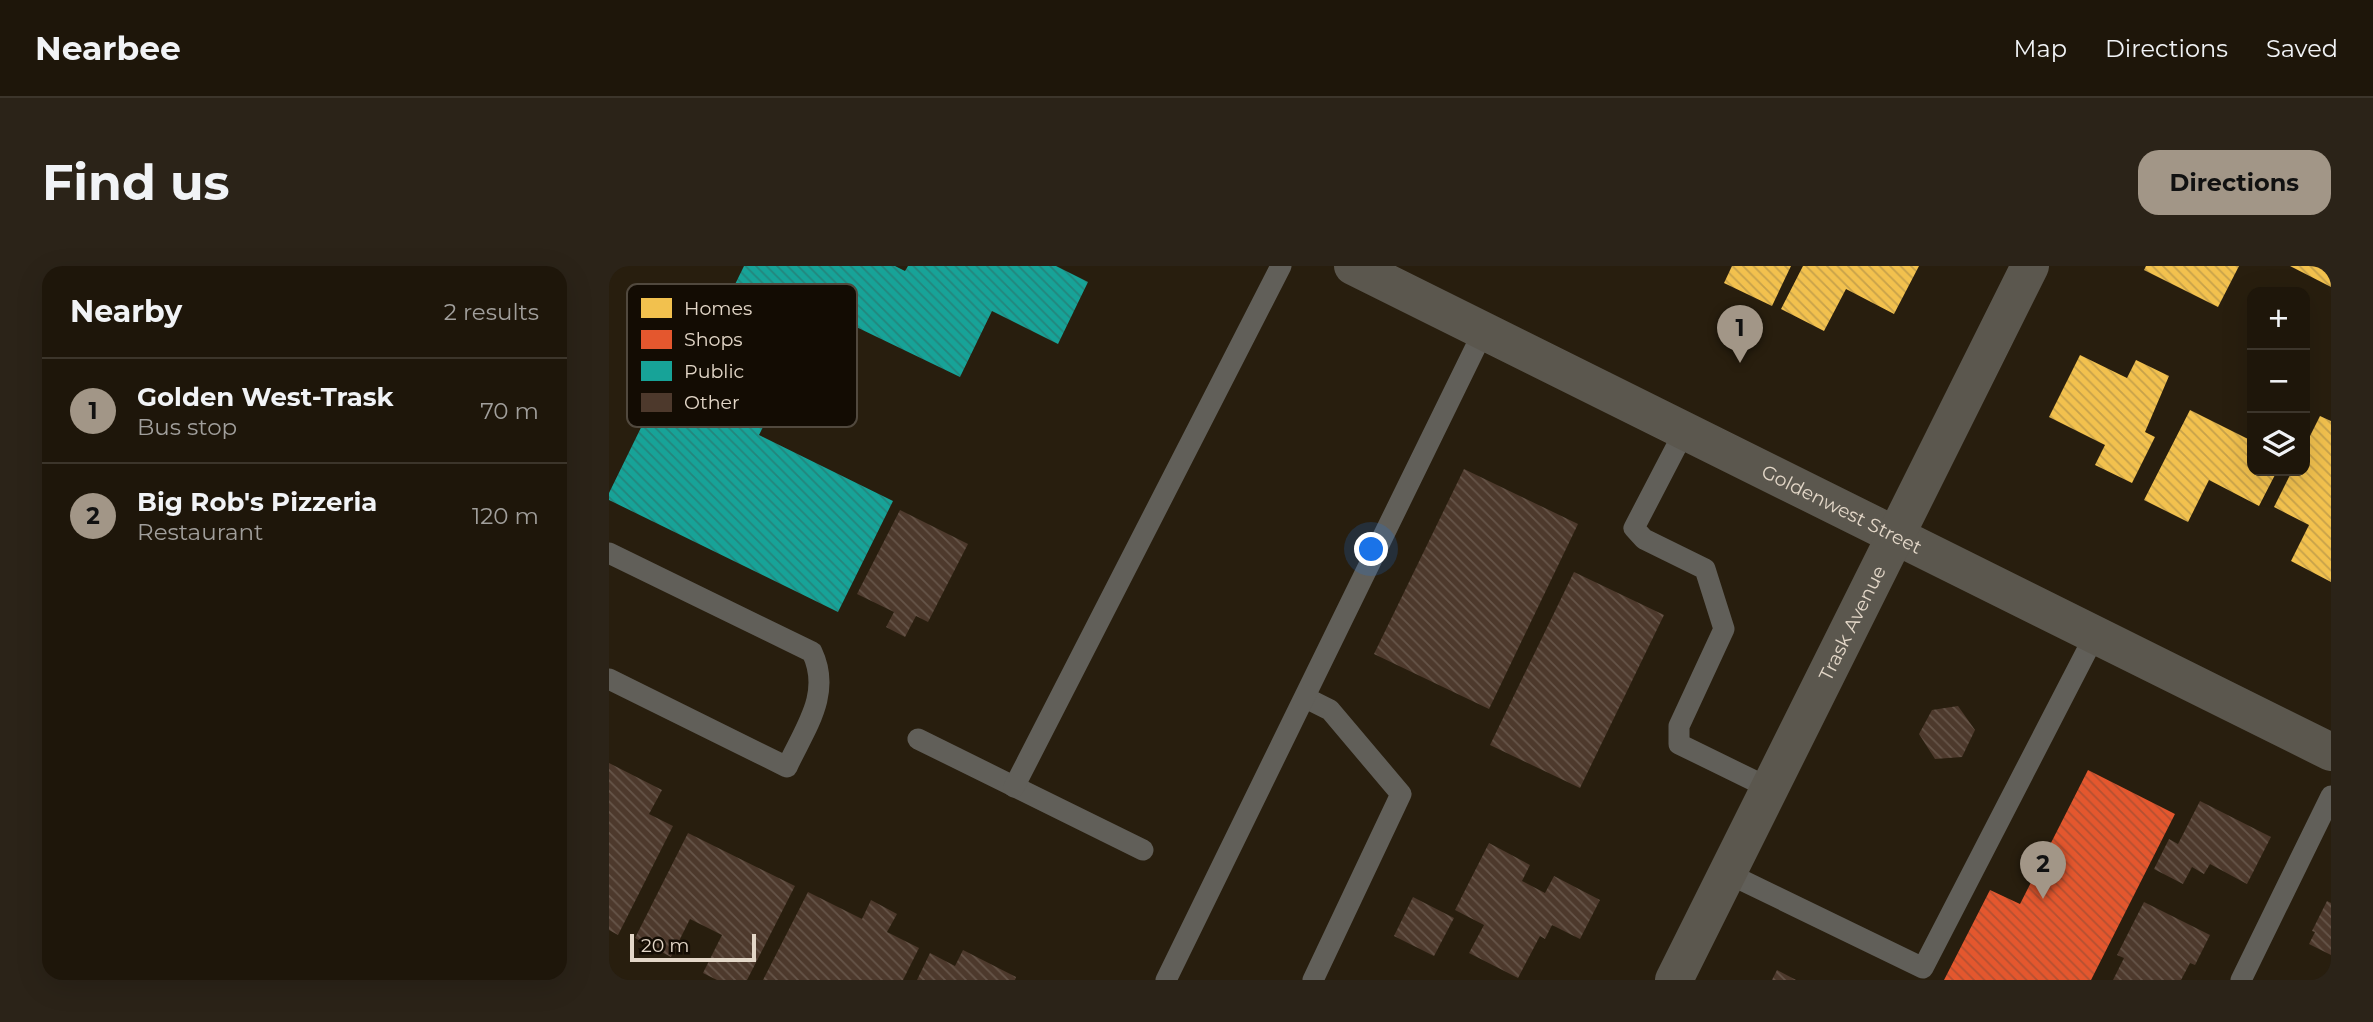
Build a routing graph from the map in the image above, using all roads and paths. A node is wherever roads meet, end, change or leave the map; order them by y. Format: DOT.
graph roads {
  1 [pos="1281,266"];
  2 [pos="1353,266"];
  3 [pos="2030,266"];
  4 [pos="1484,330"];
  5 [pos="1685,430"];
  6 [pos="1896,534"];
  7 [pos="609,552"];
  8 [pos="2096,633"];
  9 [pos="609,679"];
  10 [pos="1306,698"];
  11 [pos="919,739"];
  12 [pos="2331,752"];
  13 [pos="1014,787"];
  14 [pos="1769,788"];
  15 [pos="2331,796"];
  16 [pos="1143,850"];
  17 [pos="1727,873"];
  18 [pos="1166,980"];
  19 [pos="1313,980"];
  20 [pos="1674,980"];
  21 [pos="2241,980"];
  1 -- 13 [label="lane"];
  2 -- 4 [label="main road, Goldenwest Street"];
  3 -- 6 [label="main road, Trask Avenue"];
  4 -- 5 [label="main road, Goldenwest Street"];
  4 -- 10 [label="lane"];
  5 -- 6 [label="main road, Goldenwest Street"];
  5 -- 14 [label="lane"];
  6 -- 8 [label="main road, Goldenwest Street"];
  6 -- 14 [label="main road, Trask Avenue"];
  7 -- 9 [label="lane"];
  8 -- 12 [label="main road, Goldenwest Street"];
  8 -- 17 [label="lane"];
  10 -- 18 [label="lane"];
  10 -- 19 [label="lane"];
  11 -- 13 [label="lane"];
  13 -- 16 [label="lane"];
  14 -- 17 [label="main road, Trask Avenue"];
  15 -- 21 [label="lane"];
  17 -- 20 [label="main road, Trask Avenue"];
}
